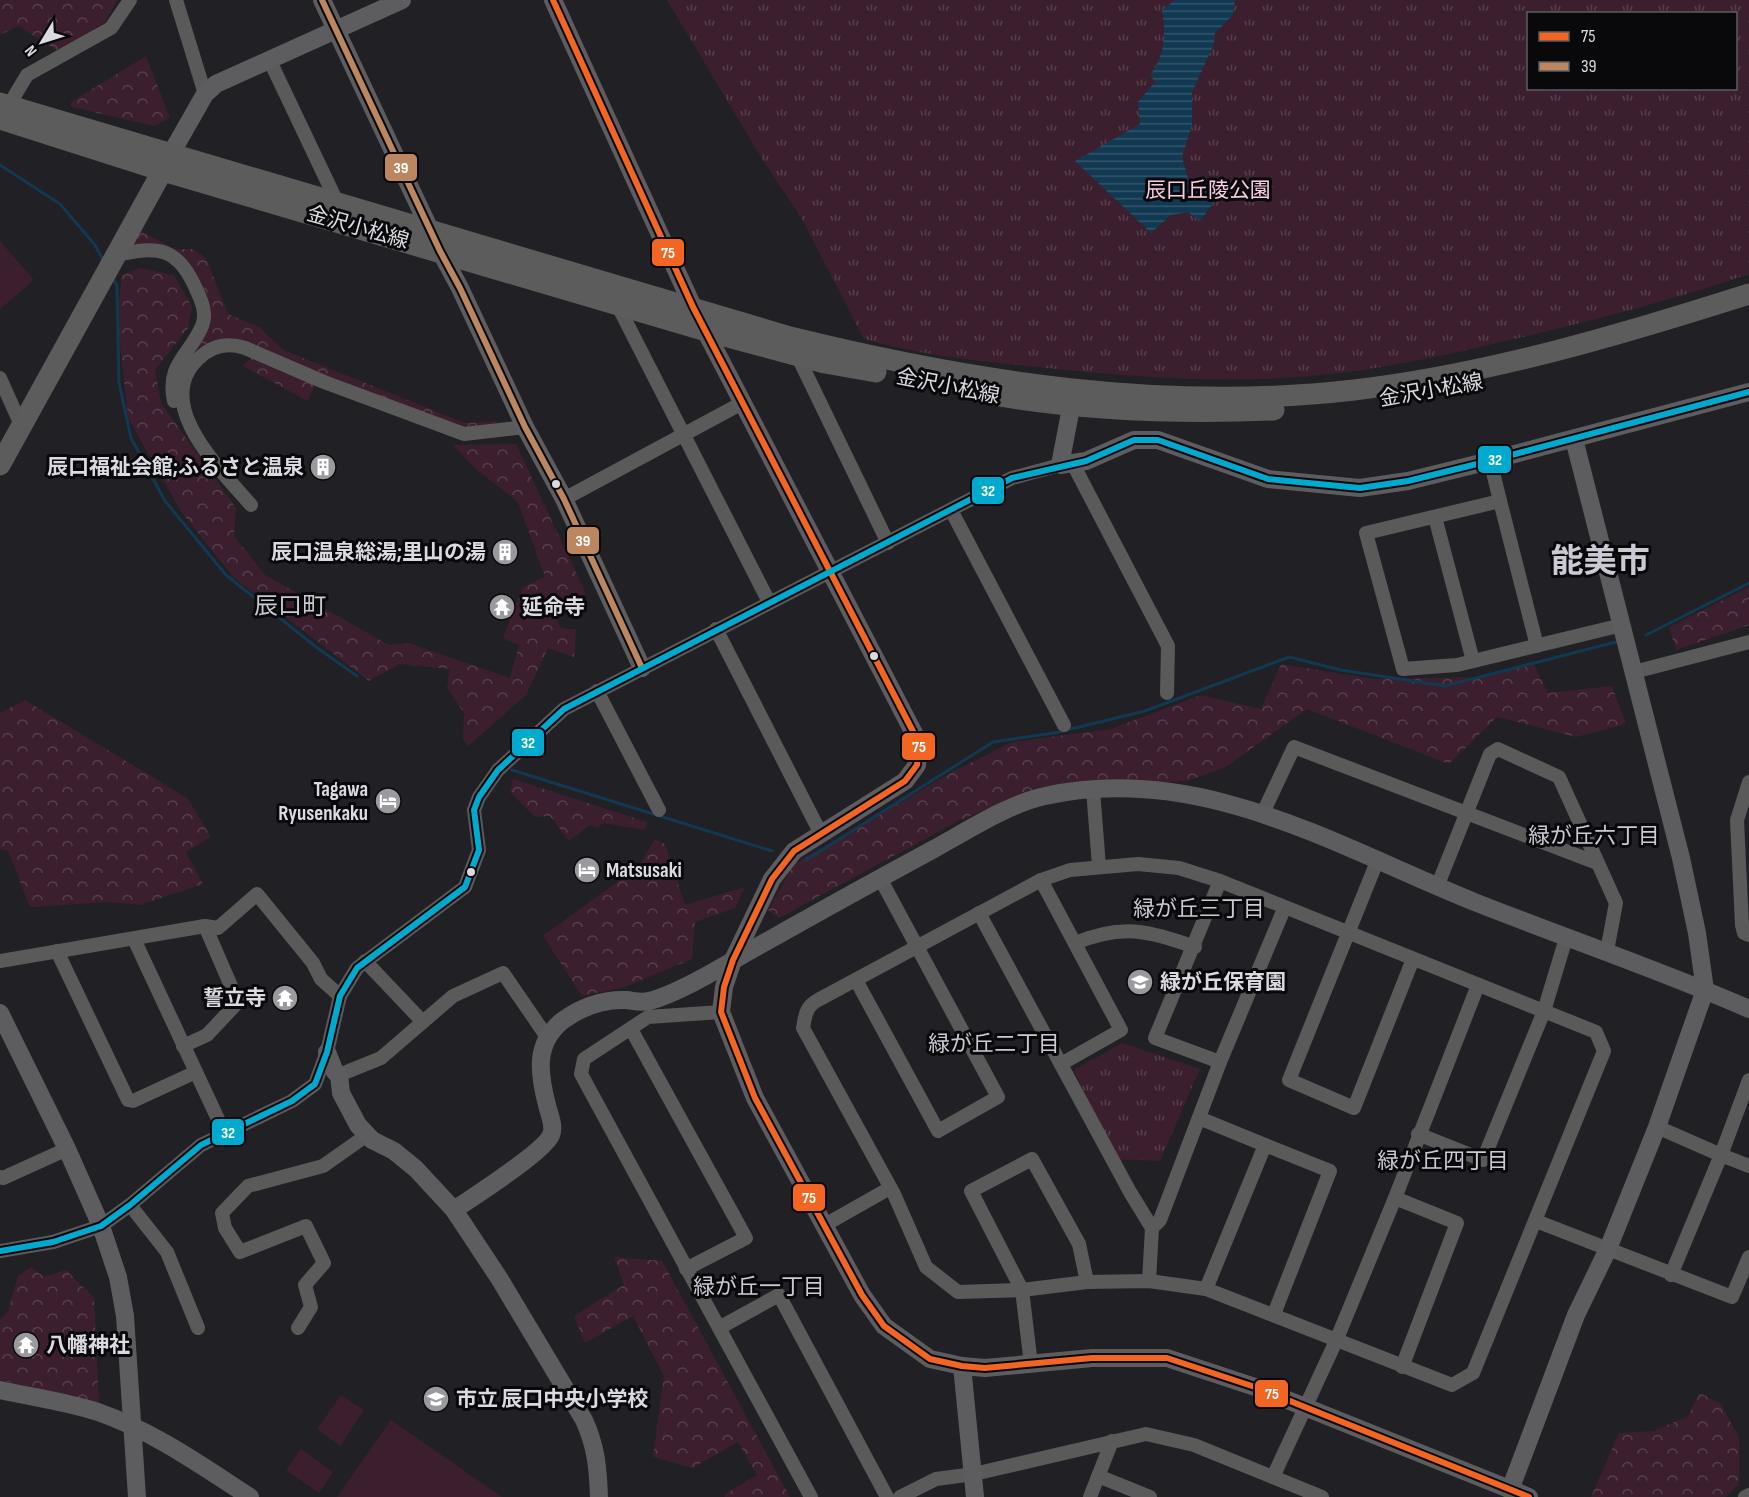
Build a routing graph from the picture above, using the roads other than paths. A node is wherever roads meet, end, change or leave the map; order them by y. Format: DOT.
graph roads {
  1 [pos="130,0"];
  2 [pos="176,0"];
  3 [pos="322,0"];
  4 [pos="402,0"];
  5 [pos="554,0"];
  6 [pos="337,30"];
  7 [pos="270,61"];
  8 [pos="204,94"];
  9 [pos="2,114"];
  10 [pos="168,162"];
  11 [pos="337,202"];
  12 [pos="433,231"];
  13 [pos="440,251"];
  14 [pos="111,263"];
  15 [pos="1749,294"];
  16 [pos="617,304"];
  17 [pos="693,307"];
  18 [pos="1749,309"];
  19 [pos="706,331"];
  20 [pos="796,355"];
  21 [pos="0,378"];
  22 [pos="1749,392"];
  23 [pos="1073,397"];
  24 [pos="744,402"];
  25 [pos="184,415"];
  26 [pos="21,425"];
  27 [pos="525,427"];
  28 [pos="684,436"];
  29 [pos="1574,439"];
  30 [pos="1490,460"];
  31 [pos="0,465"];
  32 [pos="1066,465"];
  33 [pos="564,499"];
  34 [pos="1500,501"];
  35 [pos="251,505"];
  36 [pos="951,510"];
  37 [pos="1436,517"];
  38 [pos="888,543"];
  39 [pos="831,572"];
  40 [pos="769,602"];
  41 [pos="1622,625"];
  42 [pos="716,629"];
  43 [pos="1749,642"];
  44 [pos="1537,646"];
  45 [pos="1473,661"];
  46 [pos="642,668"];
  47 [pos="1634,672"];
  48 [pos="597,691"];
  49 [pos="1167,693"];
  50 [pos="1064,725"];
  51 [pos="1749,782"];
  52 [pos="1093,790"];
  53 [pos="1745,807"];
  54 [pos="659,810"];
  55 [pos="1466,814"];
  56 [pos="1262,815"];
  57 [pos="821,834"];
  58 [pos="1378,859"];
  59 [pos="1597,863"];
  60 [pos="1099,866"];
  61 [pos="1744,873"];
  62 [pos="880,878"];
  63 [pos="1041,880"];
  64 [pos="1220,881"];
  65 [pos="1437,887"];
  66 [pos="1284,909"];
  67 [pos="979,913"];
  68 [pos="205,927"];
  69 [pos="1348,933"];
  70 [pos="1749,935"];
  71 [pos="1566,938"];
  72 [pos="134,939"];
  73 [pos="1075,943"];
  74 [pos="917,946"];
  75 [pos="1195,947"];
  76 [pos="57,951"];
  77 [pos="1607,951"];
  78 [pos="1413,959"];
  79 [pos="734,960"];
  80 [pos="0,961"];
  81 [pos="365,961"];
  82 [pos="856,980"];
  83 [pos="1478,985"];
  84 [pos="1705,990"];
  85 [pos="340,996"];
  86 [pos="1749,1009"];
  87 [pos="1544,1011"];
  88 [pos="721,1012"];
  89 [pos="0,1013"];
  90 [pos="423,1022"];
  91 [pos="631,1029"];
  92 [pos="547,1037"];
  93 [pos="183,1046"];
  94 [pos="327,1052"];
  95 [pos="1220,1062"];
  96 [pos="1061,1064"];
  97 [pos="196,1072"];
  98 [pos="339,1075"];
  99 [pos="1748,1087"];
  100 [pos="1199,1118"];
  101 [pos="1657,1127"];
  102 [pos="224,1132"];
  103 [pos="1418,1134"];
  104 [pos="368,1136"];
  105 [pos="1265,1145"];
  106 [pos="67,1149"];
  107 [pos="1721,1155"];
  108 [pos="1749,1166"];
  109 [pos="0,1177"];
  110 [pos="890,1188"];
  111 [pos="1395,1198"];
  112 [pos="130,1205"];
  113 [pos="454,1210"];
  114 [pos="1536,1221"];
  115 [pos="100,1226"];
  116 [pos="823,1226"];
  117 [pos="1152,1228"];
  118 [pos="1608,1249"];
  119 [pos="0,1251"];
  120 [pos="1749,1257"];
  121 [pos="686,1269"];
  122 [pos="1671,1275"];
  123 [pos="1149,1281"];
  124 [pos="1087,1282"];
  125 [pos="1206,1289"];
  126 [pos="1022,1290"];
  127 [pos="1274,1314"];
  128 [pos="198,1328"];
  129 [pos="298,1328"];
  130 [pos="718,1328"];
  131 [pos="1336,1341"];
  132 [pos="1031,1364"];
  133 [pos="962,1366"];
  134 [pos="1402,1367"];
  135 [pos="0,1390"];
  136 [pos="1304,1406"];
  137 [pos="132,1427"];
  138 [pos="1112,1441"];
  139 [pos="974,1474"];
  140 [pos="1098,1476"];
  141 [pos="1274,1477"];
  142 [pos="1508,1493"];
  143 [pos="137,1497"];
  144 [pos="250,1497"];
  145 [pos="599,1497"];
  146 [pos="811,1497"];
  147 [pos="887,1497"];
  148 [pos="900,1497"];
  149 [pos="975,1497"];
  150 [pos="1090,1497"];
  151 [pos="1150,1497"];
  152 [pos="1322,1497"];
  153 [pos="1529,1497"];
  1 -- 9 [label="street"];
  2 -- 8 [label="street"];
  3 -- 6 [label="street"];
  4 -- 6 [label="street"];
  5 -- 17 [label="street"];
  6 -- 7 [label="street"];
  6 -- 12 [label="street"];
  7 -- 8 [label="street"];
  7 -- 11 [label="street"];
  8 -- 10 [label="street"];
  9 -- 10 [label="main road, 金沢小松線"];
  10 -- 11 [label="main road, 金沢小松線"];
  10 -- 13 [label="main road, 金沢小松線"];
  10 -- 14 [label="main road"];
  11 -- 12 [label="main road, 金沢小松線"];
  12 -- 13 [label="street"];
  12 -- 17 [label="main road, 金沢小松線"];
  13 -- 16 [label="main road, 金沢小松線"];
  13 -- 27 [label="street"];
  14 -- 25 [label="street"];
  14 -- 26 [label="main road"];
  15 -- 23 [label="main road, 金沢小松線"];
  16 -- 19 [label="main road, 金沢小松線"];
  16 -- 28 [label="street"];
  17 -- 19 [label="street"];
  17 -- 23 [label="main road, 金沢小松線"];
  18 -- 23 [label="main road, 金沢小松線"];
  19 -- 20 [label="main road, 金沢小松線"];
  19 -- 24 [label="street"];
  20 -- 23 [label="main road, 金沢小松線"];
  20 -- 38 [label="street"];
  21 -- 26 [label="street"];
  22 -- 29 [label="street"];
  23 -- 32 [label="street"];
  24 -- 28 [label="street"];
  24 -- 39 [label="street"];
  25 -- 27 [label="street"];
  25 -- 35 [label="street"];
  26 -- 31 [label="main road"];
  27 -- 33 [label="street"];
  28 -- 33 [label="street"];
  28 -- 40 [label="street"];
  29 -- 30 [label="street"];
  29 -- 41 [label="street"];
  30 -- 32 [label="street"];
  30 -- 34 [label="street"];
  32 -- 36 [label="street"];
  32 -- 49 [label="street"];
  33 -- 46 [label="street"];
  34 -- 37 [label="street"];
  34 -- 44 [label="street"];
  36 -- 38 [label="street"];
  36 -- 50 [label="street"];
  37 -- 45 [label="street"];
  37 -- 45 [label="street"];
  38 -- 39 [label="street"];
  39 -- 40 [label="street"];
  39 -- 57 [label="street"];
  40 -- 42 [label="street"];
  41 -- 44 [label="street"];
  41 -- 47 [label="street"];
  42 -- 46 [label="street"];
  42 -- 57 [label="street"];
  43 -- 47 [label="street"];
  44 -- 45 [label="street"];
  46 -- 48 [label="street"];
  47 -- 84 [label="street"];
  48 -- 54 [label="street"];
  48 -- 81 [label="street"];
  51 -- 53 [label="street"];
  52 -- 56 [label="street"];
  52 -- 60 [label="street"];
  52 -- 62 [label="street"];
  53 -- 61 [label="street"];
  55 -- 56 [label="street"];
  55 -- 59 [label="street"];
  55 -- 59 [label="street"];
  55 -- 65 [label="street"];
  56 -- 58 [label="street"];
  57 -- 79 [label="street"];
  58 -- 65 [label="street"];
  58 -- 69 [label="street"];
  59 -- 77 [label="street"];
  60 -- 63 [label="street"];
  60 -- 64 [label="street"];
  61 -- 70 [label="street"];
  62 -- 74 [label="street"];
  62 -- 79 [label="street"];
  63 -- 67 [label="street"];
  63 -- 73 [label="street"];
  64 -- 66 [label="street"];
  64 -- 75 [label="street"];
  65 -- 71 [label="street"];
  66 -- 69 [label="street"];
  66 -- 95 [label="street"];
  67 -- 74 [label="street"];
  67 -- 96 [label="street"];
  68 -- 72 [label="street"];
  68 -- 85 [label="street"];
  68 -- 93 [label="street"];
  69 -- 78 [label="street"];
  69 -- 78 [label="street"];
  71 -- 77 [label="street"];
  71 -- 87 [label="street"];
  72 -- 76 [label="street"];
  72 -- 93 [label="street"];
  73 -- 75 [label="street"];
  73 -- 96 [label="street"];
  74 -- 82 [label="street"];
  74 -- 82 [label="street"];
  75 -- 95 [label="street"];
  76 -- 80 [label="street"];
  76 -- 97 [label="street"];
  77 -- 84 [label="street"];
  78 -- 83 [label="street"];
  79 -- 88 [label="street"];
  79 -- 92 [label="street"];
  81 -- 85 [label="street"];
  81 -- 90 [label="street"];
  82 -- 110 [label="street"];
  83 -- 87 [label="street"];
  83 -- 103 [label="street"];
  84 -- 86 [label="street"];
  84 -- 101 [label="street"];
  85 -- 94 [label="street"];
  87 -- 103 [label="street"];
  87 -- 114 [label="street"];
  88 -- 91 [label="street"];
  88 -- 116 [label="street"];
  89 -- 106 [label="street"];
  90 -- 92 [label="street"];
  90 -- 98 [label="street"];
  91 -- 121 [label="street"];
  91 -- 121 [label="street"];
  92 -- 113 [label="street"];
  93 -- 97 [label="street"];
  94 -- 98 [label="street"];
  94 -- 102 [label="street"];
  95 -- 100 [label="street"];
  96 -- 117 [label="street"];
  97 -- 102 [label="street"];
  98 -- 104 [label="street"];
  99 -- 107 [label="street"];
  100 -- 105 [label="street"];
  100 -- 117 [label="street"];
  101 -- 107 [label="street"];
  101 -- 118 [label="street"];
  102 -- 112 [label="street"];
  103 -- 111 [label="street"];
  104 -- 113 [label="street"];
  104 -- 129 [label="street"];
  105 -- 125 [label="street"];
  105 -- 127 [label="street"];
  106 -- 109 [label="street"];
  106 -- 115 [label="street"];
  107 -- 108 [label="street"];
  107 -- 122 [label="street"];
  110 -- 116 [label="street"];
  110 -- 126 [label="street"];
  111 -- 131 [label="street"];
  111 -- 134 [label="street"];
  112 -- 115 [label="street"];
  112 -- 128 [label="street"];
  113 -- 145 [label="street"];
  114 -- 118 [label="street"];
  114 -- 134 [label="street"];
  115 -- 119 [label="street"];
  115 -- 137 [label="street"];
  116 -- 133 [label="street"];
  117 -- 123 [label="street"];
  118 -- 122 [label="street"];
  118 -- 142 [label="street"];
  120 -- 122 [label="street"];
  121 -- 130 [label="street"];
  123 -- 124 [label="street"];
  123 -- 125 [label="street"];
  124 -- 126 [label="street"];
  124 -- 126 [label="street"];
  125 -- 127 [label="street"];
  126 -- 132 [label="street"];
  127 -- 131 [label="street"];
  130 -- 146 [label="street"];
  130 -- 147 [label="street"];
  131 -- 134 [label="street"];
  131 -- 136 [label="street"];
  132 -- 133 [label="street"];
  132 -- 136 [label="street"];
  133 -- 139 [label="street"];
  135 -- 137 [label="street"];
  136 -- 141 [label="street"];
  136 -- 142 [label="street"];
  137 -- 143 [label="street"];
  137 -- 144 [label="street"];
  138 -- 139 [label="street"];
  138 -- 140 [label="street"];
  138 -- 141 [label="street"];
  139 -- 148 [label="street"];
  139 -- 149 [label="street"];
  140 -- 150 [label="street"];
  140 -- 151 [label="street"];
  141 -- 152 [label="street"];
  142 -- 153 [label="street"];
}
